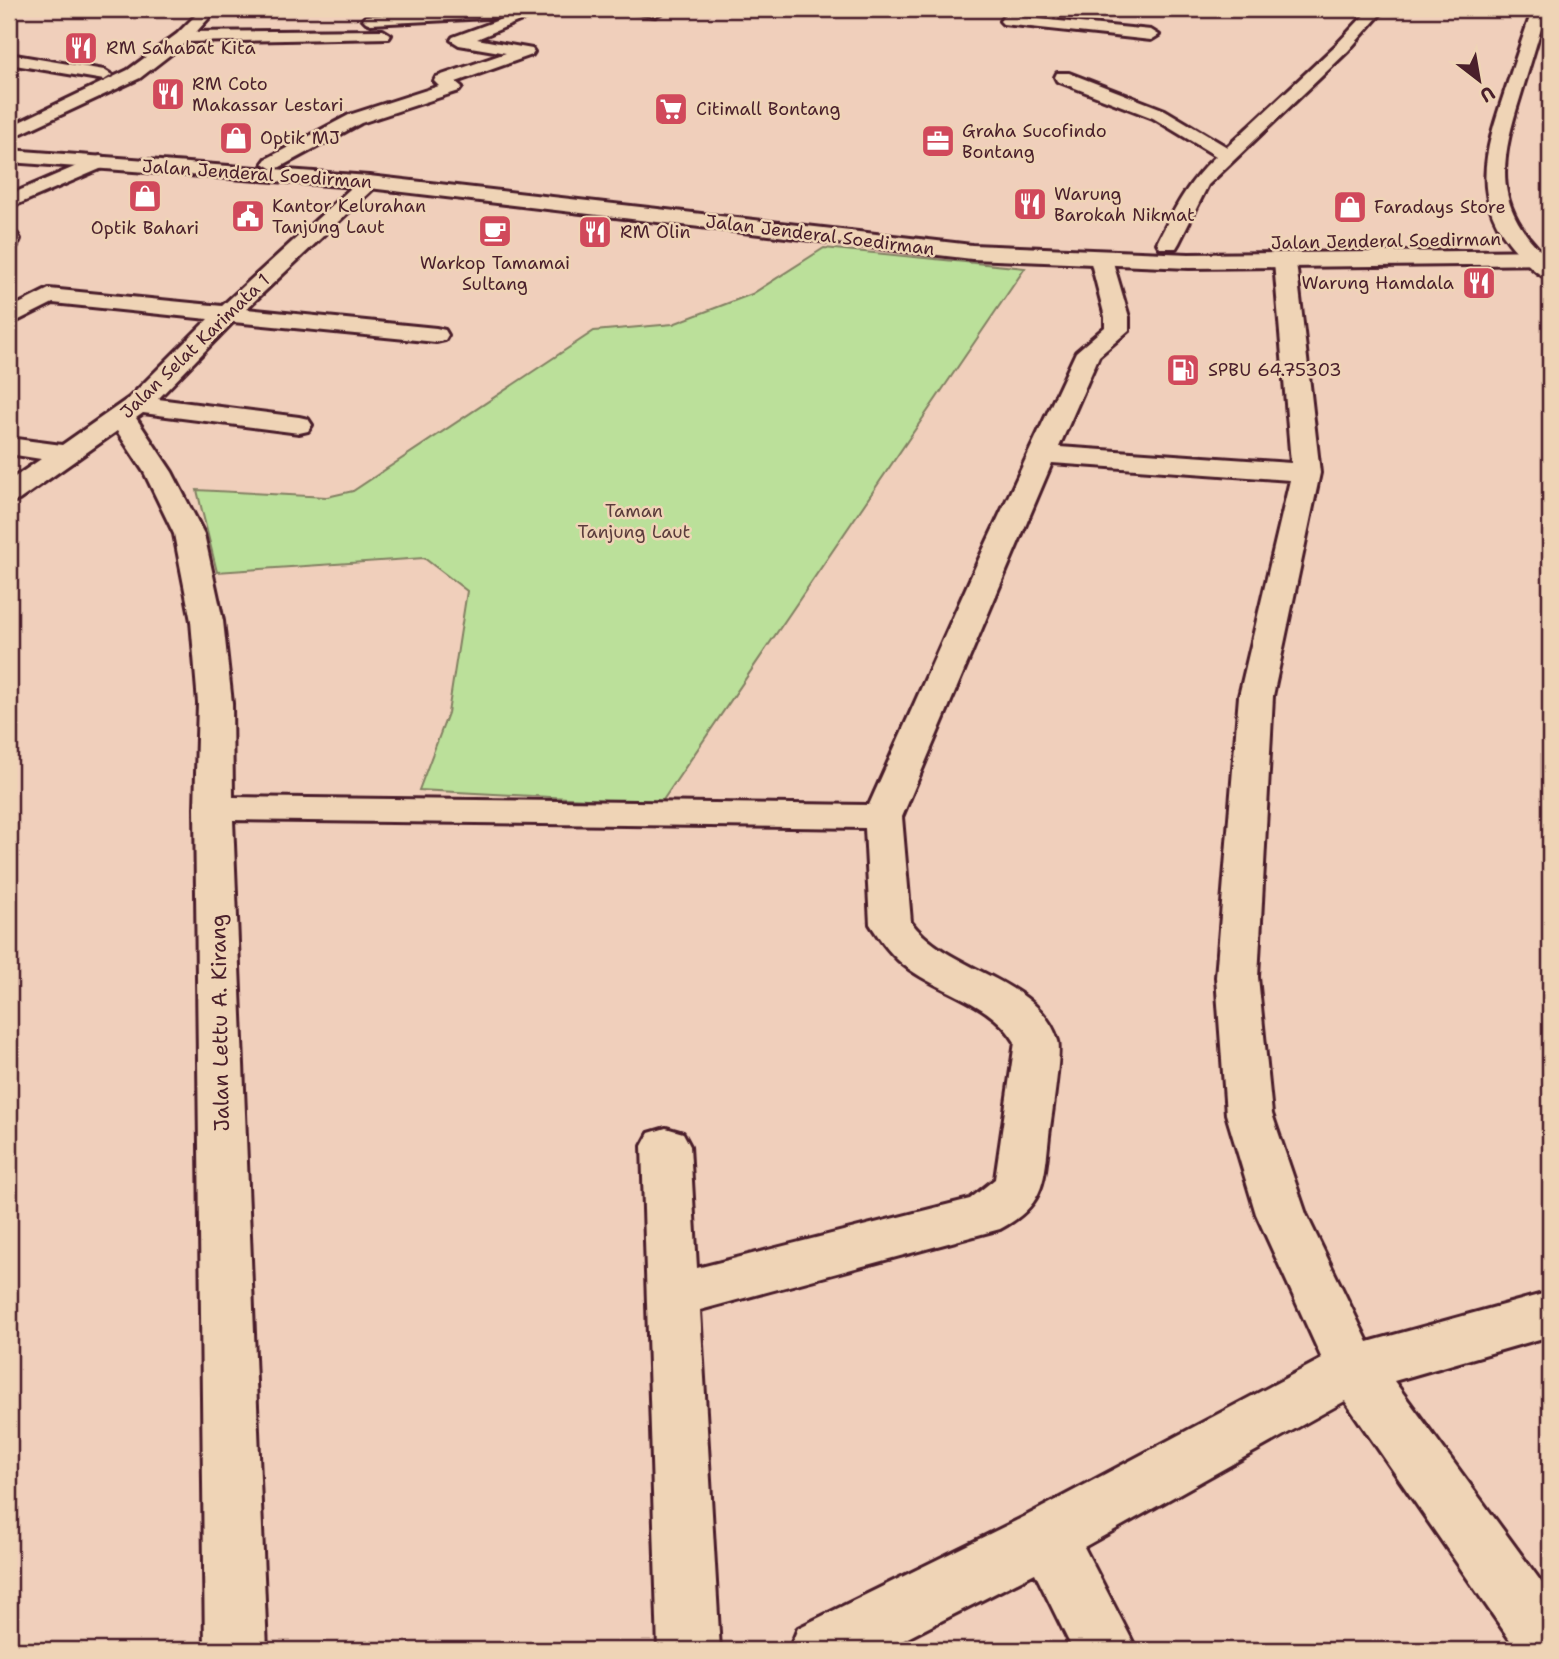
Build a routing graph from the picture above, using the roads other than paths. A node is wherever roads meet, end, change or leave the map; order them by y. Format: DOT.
graph roads {
  1 [pos="210,9"];
  2 [pos="638,9"];
  3 [pos="662,9"];
  4 [pos="1017,9"];
  5 [pos="1378,9"];
  6 [pos="1540,9"];
  7 [pos="511,10"];
  8 [pos="449,13"];
  9 [pos="371,19"];
  10 [pos="383,35"];
  11 [pos="1151,35"];
  12 [pos="183,37"];
  13 [pos="9,59"];
  14 [pos="123,60"];
  15 [pos="104,75"];
  16 [pos="1063,77"];
  17 [pos="9,115"];
  18 [pos="9,134"];
  19 [pos="9,142"];
  20 [pos="9,156"];
  21 [pos="1229,156"];
  22 [pos="100,162"];
  23 [pos="273,163"];
  24 [pos="369,182"];
  25 [pos="9,202"];
  26 [pos="1550,239"];
  27 [pos="1515,240"];
  28 [pos="1168,243"];
  29 [pos="1101,259"];
  30 [pos="1285,262"];
  31 [pos="1545,262"];
  32 [pos="227,314"];
  33 [pos="9,318"];
  34 [pos="436,335"];
  35 [pos="130,410"];
  36 [pos="299,425"];
  37 [pos="9,446"];
  38 [pos="69,454"];
  39 [pos="1044,454"];
  40 [pos="1306,473"];
  41 [pos="9,494"];
  42 [pos="214,808"];
  43 [pos="883,817"];
  44 [pos="666,1146"];
  45 [pos="673,1296"];
  46 [pos="1550,1314"];
  47 [pos="1354,1369"];
  48 [pos="1047,1536"];
  49 [pos="1550,1645"];
  50 [pos="236,1650"];
  51 [pos="689,1650"];
  52 [pos="820,1650"];
  53 [pos="1106,1650"];
  1 -- 12 [label="street"];
  2 -- 3 [label="street"];
  4 -- 11 [label="street"];
  5 -- 21 [label="street"];
  6 -- 27 [label="street"];
  7 -- 8 [label="street"];
  7 -- 23 [label="street"];
  8 -- 9 [label="street"];
  10 -- 12 [label="street"];
  12 -- 18 [label="street"];
  13 -- 15 [label="street"];
  14 -- 15 [label="street"];
  15 -- 17 [label="street"];
  16 -- 21 [label="street"];
  19 -- 23 [label="street, Jalan Jenderal Soedirman"];
  20 -- 22 [label="street, Jalan Jenderal Soedirman"];
  21 -- 28 [label="street"];
  22 -- 24 [label="street, Jalan Jenderal Soedirman"];
  22 -- 25 [label="street"];
  23 -- 28 [label="street, Jalan Jenderal Soedirman"];
  24 -- 29 [label="street, Jalan Jenderal Soedirman"];
  24 -- 32 [label="street, Jalan Selat Karimata 1"];
  26 -- 27 [label="street, Jalan Jenderal Soedirman"];
  27 -- 28 [label="street, Jalan Jenderal Soedirman"];
  27 -- 31 [label="street"];
  29 -- 30 [label="street, Jalan Jenderal Soedirman"];
  29 -- 39 [label="street"];
  30 -- 31 [label="street, Jalan Jenderal Soedirman"];
  30 -- 40 [label="street"];
  32 -- 33 [label="street"];
  32 -- 34 [label="street"];
  32 -- 35 [label="street, Jalan Selat Karimata 1"];
  35 -- 36 [label="street"];
  35 -- 38 [label="street, Jalan Selat Karimata 1"];
  35 -- 42 [label="street, Jalan Lettu A. Kirang"];
  37 -- 38 [label="street"];
  38 -- 41 [label="street, Jalan Selat Karimata 1"];
  39 -- 40 [label="street"];
  39 -- 43 [label="street"];
  40 -- 47 [label="street"];
  42 -- 43 [label="street"];
  42 -- 50 [label="street, Jalan Lettu A. Kirang"];
  43 -- 45 [label="street"];
  44 -- 45 [label="street"];
  45 -- 51 [label="street"];
  46 -- 47 [label="street"];
  47 -- 48 [label="street"];
  47 -- 49 [label="street"];
  48 -- 52 [label="street"];
  48 -- 53 [label="street"];
}
